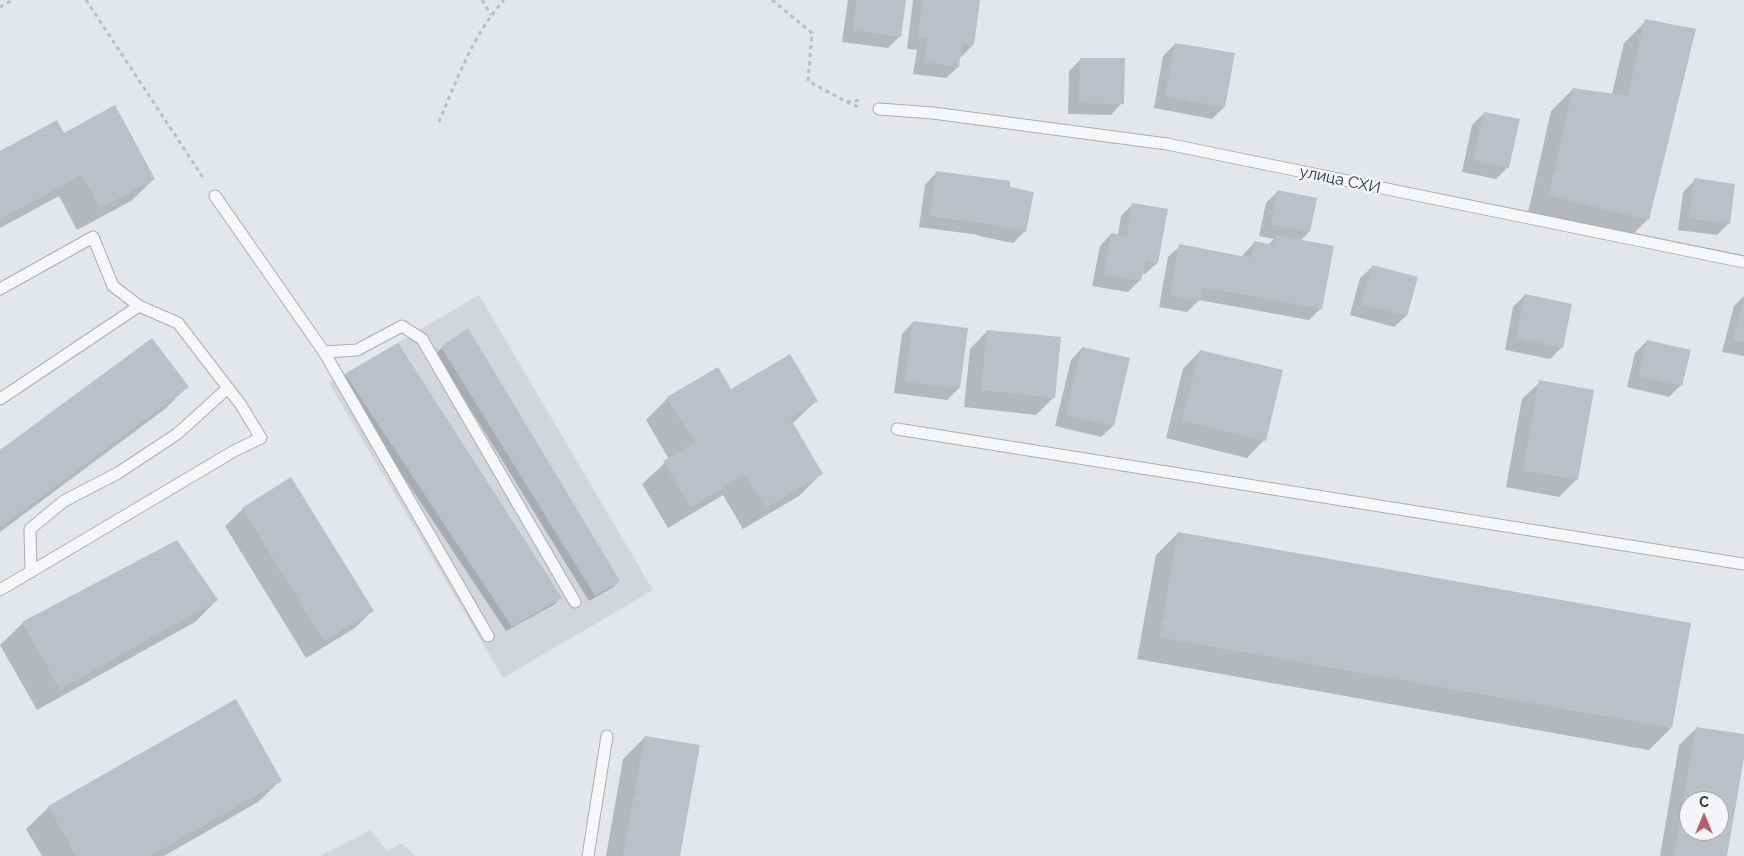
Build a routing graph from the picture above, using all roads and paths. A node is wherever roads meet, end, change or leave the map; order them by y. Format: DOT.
graph roads {
  1 [pos="12,0"];
  2 [pos="86,0"];
  3 [pos="482,0"];
  4 [pos="504,0"];
  5 [pos="772,0"];
  6 [pos="0,7"];
  7 [pos="491,15"];
  8 [pos="864,109"];
  9 [pos="879,109"];
  10 [pos="439,122"];
  11 [pos="215,196"];
  12 [pos="1744,262"];
  13 [pos="0,289"];
  14 [pos="138,306"];
  15 [pos="324,352"];
  16 [pos="228,388"];
  17 [pos="0,399"];
  18 [pos="897,429"];
  19 [pos="1744,564"];
  20 [pos="31,572"];
  21 [pos="0,590"];
  22 [pos="575,602"];
  23 [pos="488,636"];
  24 [pos="607,736"];
  25 [pos="588,856"];
  1 -- 6 [label="path"];
  2 -- 11 [label="path"];
  3 -- 7 [label="path"];
  4 -- 7 [label="path"];
  5 -- 8 [label="path"];
  7 -- 10 [label="path"];
  9 -- 12 [label="lane, улица СХИ"];
  11 -- 15 [label="lane"];
  13 -- 14 [label="lane"];
  14 -- 16 [label="lane"];
  14 -- 17 [label="lane"];
  15 -- 22 [label="lane"];
  15 -- 23 [label="lane"];
  16 -- 20 [label="lane"];
  16 -- 20 [label="lane"];
  18 -- 19 [label="lane"];
  20 -- 21 [label="lane"];
  24 -- 25 [label="lane"];
}
